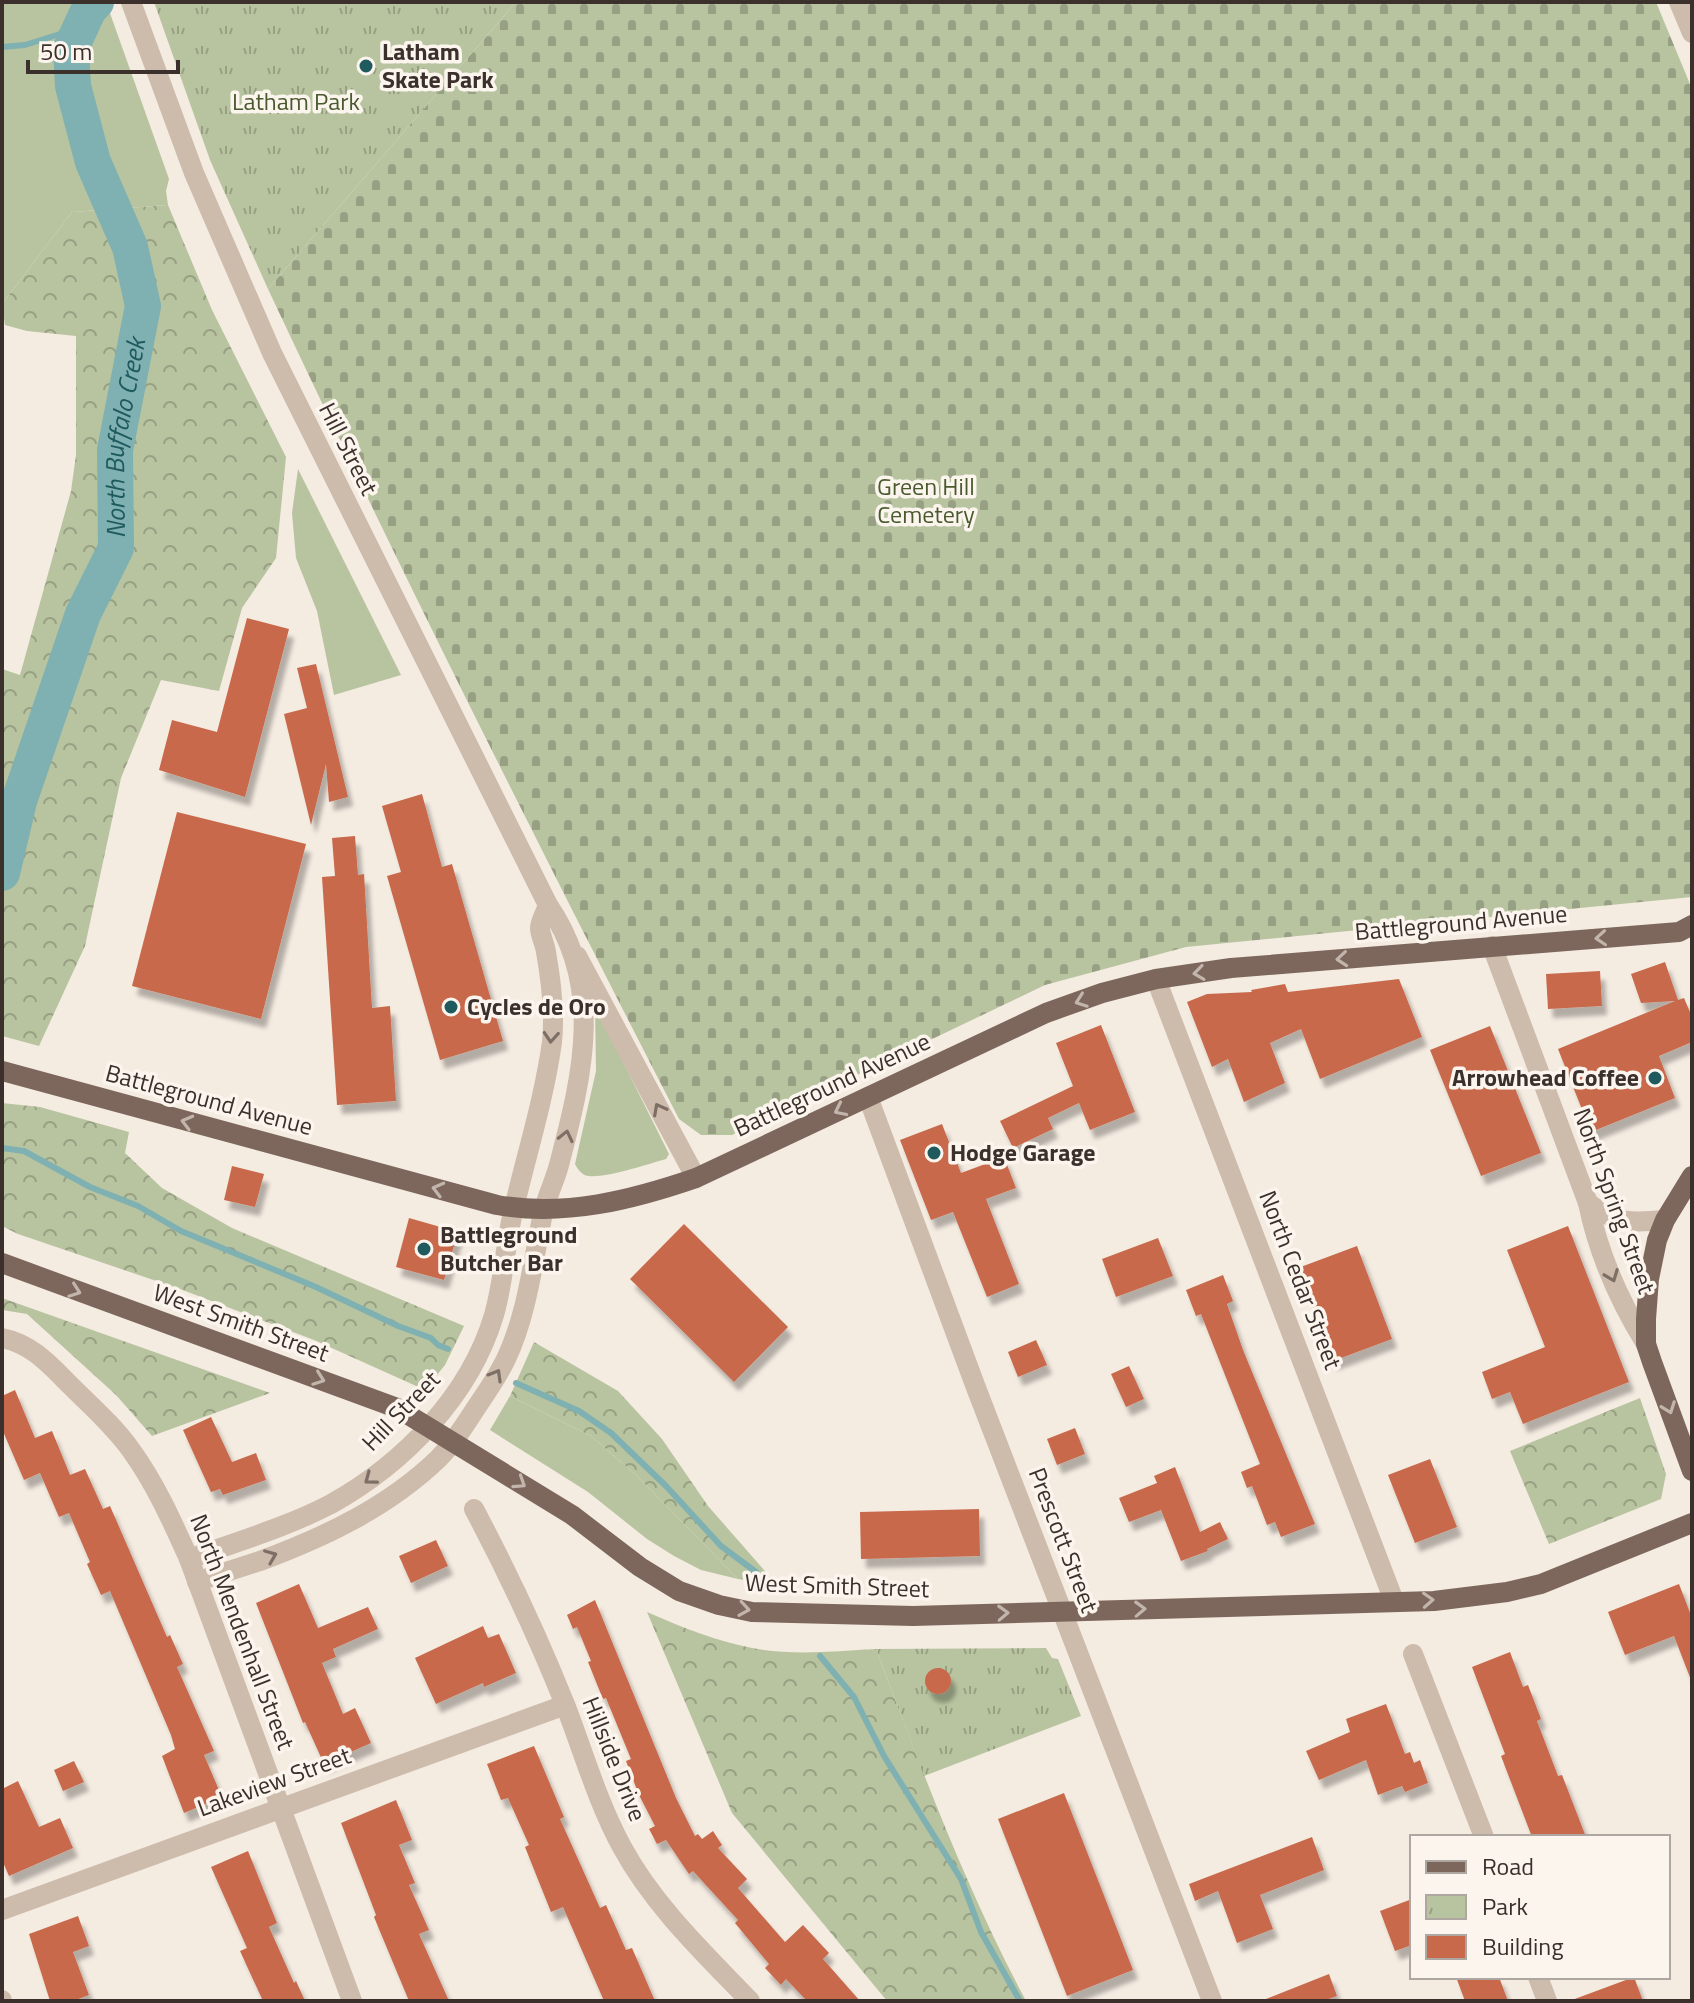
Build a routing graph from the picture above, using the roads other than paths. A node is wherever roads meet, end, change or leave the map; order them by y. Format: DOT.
graph roads {
  1 [pos="131,2"];
  2 [pos="1679,2"];
  3 [pos="1692,33"];
  4 [pos="548,905"];
  5 [pos="1688,932"];
  6 [pos="1492,946"];
  7 [pos="574,949"];
  8 [pos="1156,979"];
  9 [pos="2,1071"];
  10 [pos="868,1097"];
  11 [pos="1692,1176"];
  12 [pos="696,1178"];
  13 [pos="1588,1203"];
  14 [pos="514,1208"];
  15 [pos="543,1210"];
  16 [pos="1665,1220"];
  17 [pos="2,1263"];
  18 [pos="2,1338"];
  19 [pos="1646,1344"];
  20 [pos="428,1427"];
  21 [pos="454,1441"];
  22 [pos="1692,1471"];
  23 [pos="474,1509"];
  24 [pos="1692,1523"];
  25 [pos="189,1559"];
  26 [pos="197,1582"];
  27 [pos="1394,1601"];
  28 [pos="1062,1612"];
  29 [pos="1413,1654"];
  30 [pos="565,1705"];
  31 [pos="281,1808"];
  32 [pos="1483,1835"];
  33 [pos="2,1910"];
  34 [pos="1539,1979"];
  35 [pos="352,2001"];
  36 [pos="750,2001"];
  37 [pos="1212,2001"];
  38 [pos="1547,2001"];
  1 -- 4 [label="street, Hill Street"];
  2 -- 3 [label="street"];
  4 -- 7 [label="street, Hill Street"];
  4 -- 14 [label="street, Hill Street, one-way"];
  5 -- 6 [label="main road, Battleground Avenue, one-way"];
  6 -- 8 [label="main road, Battleground Avenue, one-way"];
  6 -- 13 [label="street, North Spring Street"];
  12 -- 7 [label="street, Hill Street, one-way"];
  15 -- 7 [label="street, Hill Street, one-way"];
  8 -- 10 [label="main road, Battleground Avenue, one-way"];
  8 -- 27 [label="street, North Cedar Street"];
  14 -- 9 [label="main road, Battleground Avenue, one-way"];
  10 -- 12 [label="main road, Battleground Avenue, one-way"];
  10 -- 28 [label="street, Prescott Street"];
  11 -- 16 [label="main road"];
  12 -- 15 [label="main road, Battleground Avenue"];
  13 -- 16 [label="street"];
  13 -- 19 [label="street, North Spring Street, one-way"];
  14 -- 15 [label="main road, Battleground Avenue"];
  14 -- 20 [label="street, Hill Street"];
  21 -- 15 [label="street, Hill Street, one-way"];
  16 -- 19 [label="main road"];
  17 -- 20 [label="main road, West Smith Street, one-way"];
  18 -- 25 [label="street, North Mendenhall Street"];
  19 -- 22 [label="main road, North Spring Street, one-way"];
  20 -- 21 [label="main road, West Smith Street"];
  20 -- 25 [label="street, Hill Street, one-way"];
  26 -- 21 [label="street, Hill Street, one-way"];
  21 -- 28 [label="main road, West Smith Street, one-way"];
  23 -- 30 [label="street, Hillside Drive"];
  27 -- 24 [label="main road, West Smith Street, one-way"];
  25 -- 26 [label="street, North Mendenhall Street"];
  26 -- 31 [label="street, North Mendenhall Street"];
  28 -- 27 [label="main road, West Smith Street, one-way"];
  28 -- 37 [label="street, Prescott Street"];
  29 -- 32 [label="street"];
  30 -- 31 [label="street, Lakeview Street"];
  30 -- 36 [label="street, Hillside Drive"];
  31 -- 33 [label="street, Lakeview Street"];
  31 -- 35 [label="street, North Mendenhall Street"];
  34 -- 38 [label="street"];
}
